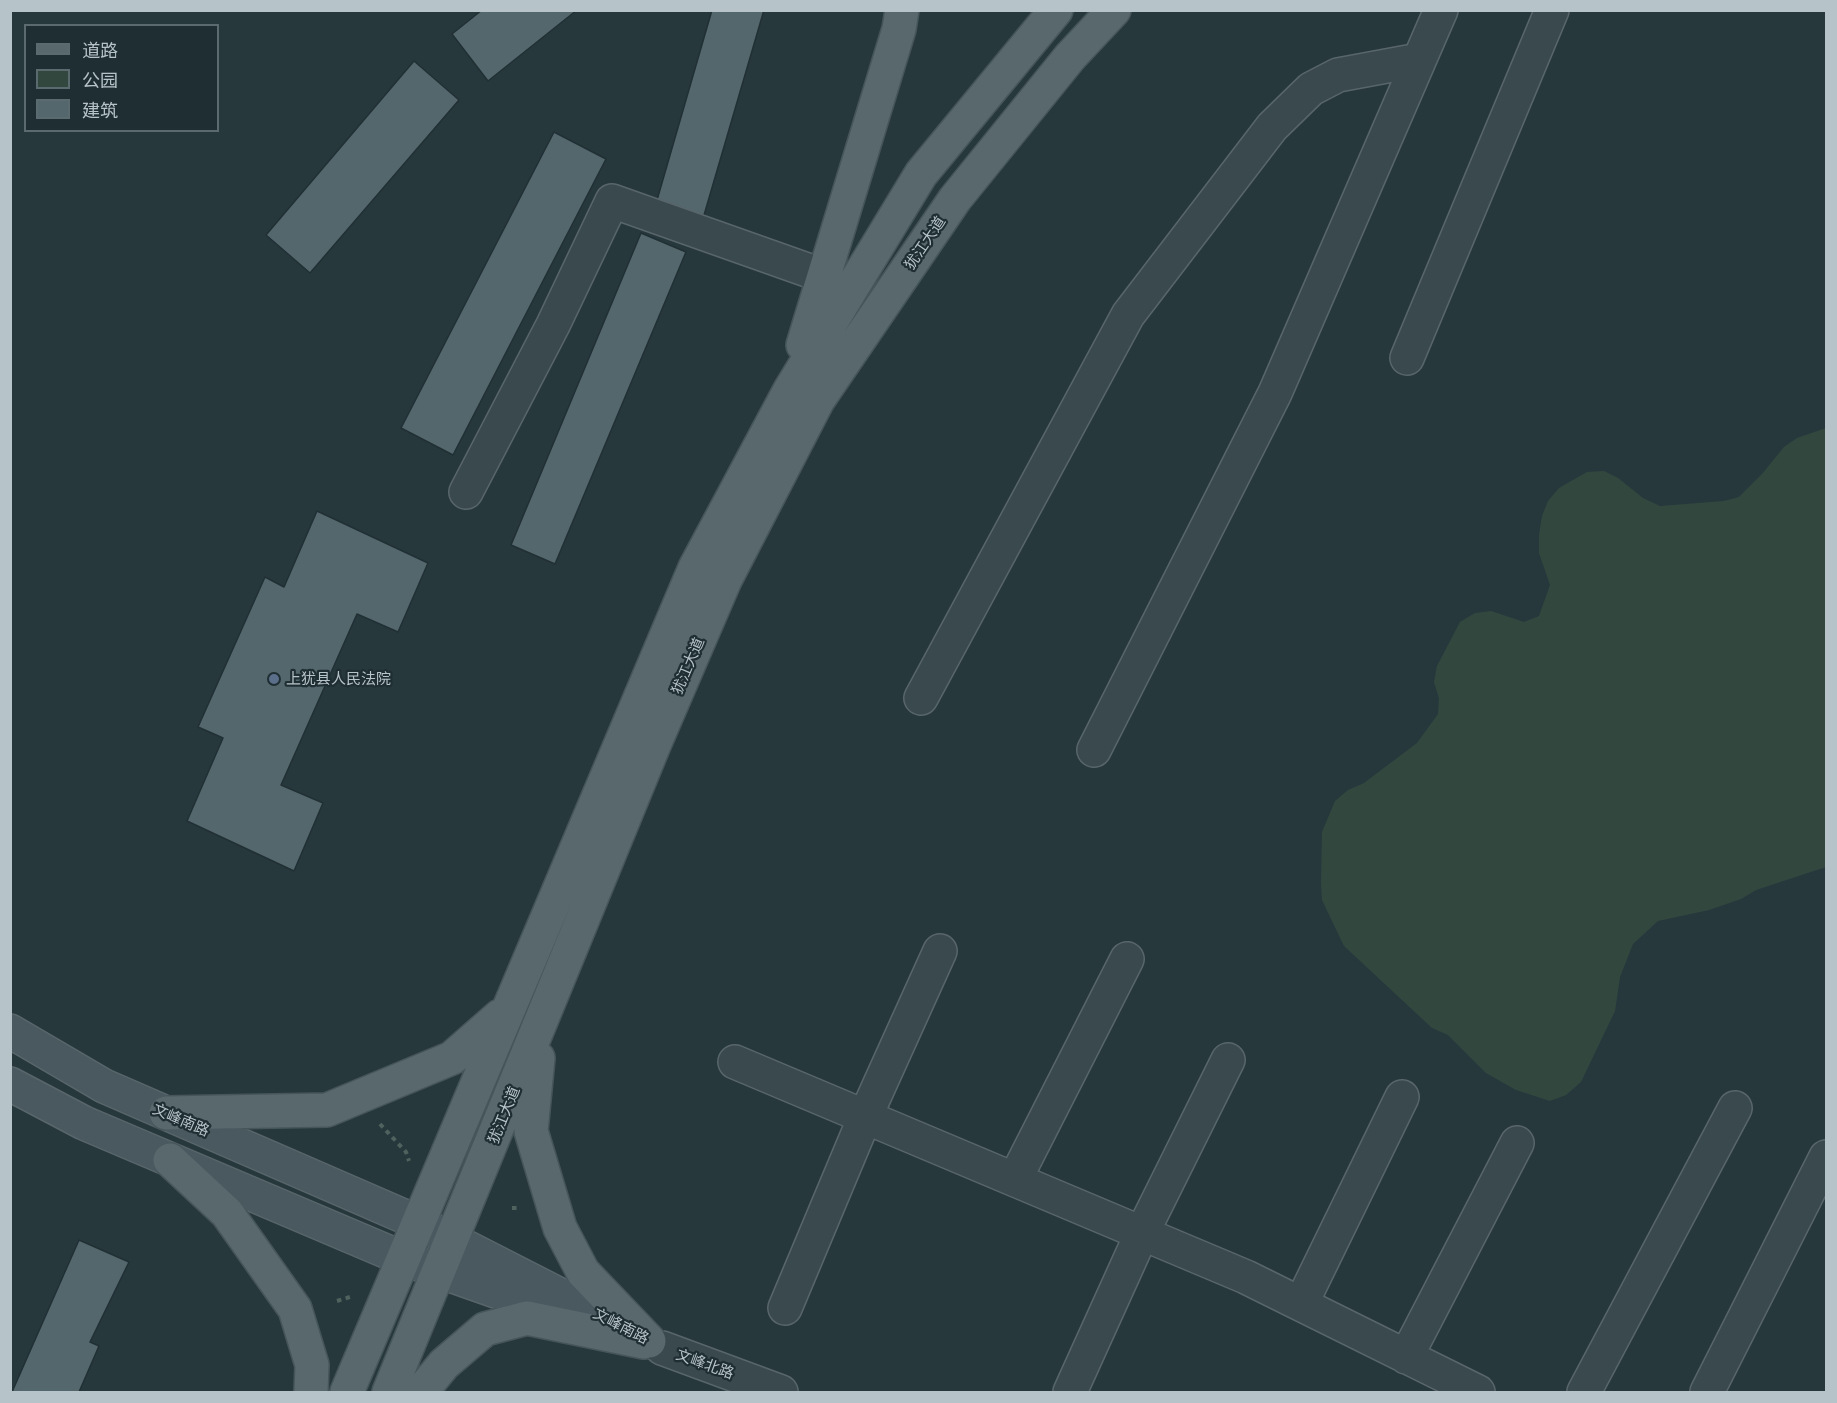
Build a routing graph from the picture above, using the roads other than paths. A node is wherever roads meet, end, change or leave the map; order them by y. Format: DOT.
graph roads {
  1 [pos="902,10"];
  2 [pos="1056,10"];
  3 [pos="1114,10"];
  4 [pos="1441,10"];
  5 [pos="1552,10"];
  6 [pos="1419,60"];
  7 [pos="824,276"];
  8 [pos="1407,358"];
  9 [pos="790,390"];
  10 [pos="466,492"];
  11 [pos="921,698"];
  12 [pos="1094,750"];
  13 [pos="940,951"];
  14 [pos="1127,958"];
  15 [pos="508,1009"];
  16 [pos="541,1026"];
  17 [pos="10,1031"];
  18 [pos="1228,1060"];
  19 [pos="735,1062"];
  20 [pos="10,1084"];
  21 [pos="1402,1097"];
  22 [pos="1735,1108"];
  23 [pos="166,1113"];
  24 [pos="866,1117"];
  25 [pos="1517,1143"];
  26 [pos="1827,1157"];
  27 [pos="170,1160"];
  28 [pos="1015,1179"];
  29 [pos="417,1222"];
  30 [pos="1142,1233"];
  31 [pos="453,1239"];
  32 [pos="402,1258"];
  33 [pos="439,1272"];
  34 [pos="1301,1304"];
  35 [pos="785,1308"];
  36 [pos="652,1344"];
  37 [pos="1406,1357"];
  38 [pos="311,1392"];
  39 [pos="347,1392"];
  40 [pos="389,1392"];
  41 [pos="421,1392"];
  42 [pos="781,1392"];
  43 [pos="1070,1392"];
  44 [pos="1478,1392"];
  45 [pos="1584,1392"];
  46 [pos="1707,1392"];
  1 -- 7 [label="main road"];
  2 -- 9 [label="main road"];
  3 -- 16 [label="main road, 犹江大道"];
  4 -- 6 [label="street"];
  5 -- 8 [label="street"];
  6 -- 11 [label="street"];
  6 -- 12 [label="street"];
  7 -- 9 [label="main road"];
  7 -- 10 [label="street"];
  9 -- 15 [label="main road"];
  13 -- 24 [label="street"];
  14 -- 28 [label="street"];
  15 -- 23 [label="main road"];
  15 -- 29 [label="main road"];
  16 -- 31 [label="main road, 犹江大道"];
  16 -- 36 [label="main road"];
  17 -- 23 [label="main road, 文峰南路"];
  18 -- 30 [label="street"];
  19 -- 24 [label="street"];
  20 -- 27 [label="main road, 文峰南路"];
  21 -- 34 [label="street"];
  22 -- 45 [label="street"];
  23 -- 29 [label="main road, 文峰南路"];
  24 -- 28 [label="street"];
  24 -- 35 [label="street"];
  25 -- 37 [label="street"];
  26 -- 46 [label="street"];
  27 -- 32 [label="main road, 文峰南路"];
  27 -- 38 [label="main road"];
  28 -- 30 [label="street"];
  29 -- 31 [label="main road, 文峰南路"];
  29 -- 32 [label="main road"];
  30 -- 34 [label="street"];
  30 -- 43 [label="street"];
  31 -- 33 [label="main road, 犹江大道"];
  31 -- 36 [label="main road, 文峰南路"];
  32 -- 33 [label="main road, 文峰南路"];
  32 -- 39 [label="main road"];
  33 -- 36 [label="main road, 文峰南路"];
  33 -- 40 [label="main road, 犹江大道"];
  34 -- 37 [label="street"];
  36 -- 41 [label="main road"];
  36 -- 42 [label="street, 文峰北路"];
  37 -- 44 [label="street"];
}
